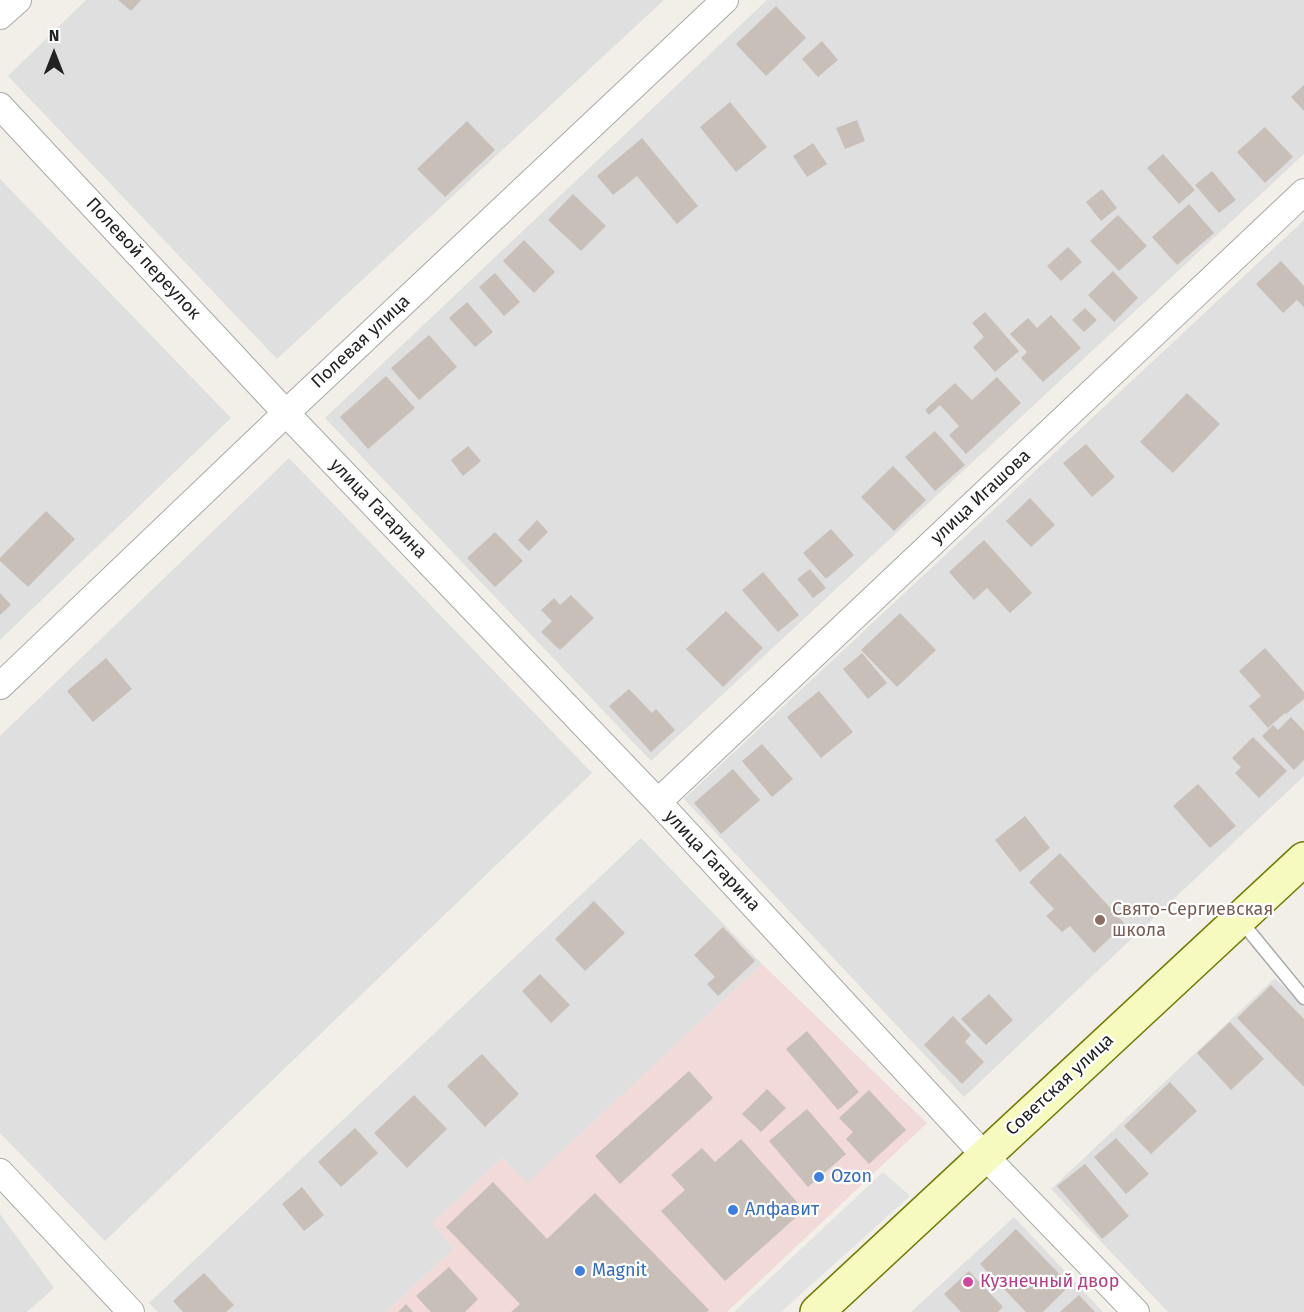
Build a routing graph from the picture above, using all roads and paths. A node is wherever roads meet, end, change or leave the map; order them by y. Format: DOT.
graph roads {
  1 [pos="18,0"];
  2 [pos="725,0"];
  3 [pos="0,16"];
  4 [pos="0,106"];
  5 [pos="1304,192"];
  6 [pos="286,413"];
  7 [pos="0,686"];
  8 [pos="658,802"];
  9 [pos="1304,860"];
  10 [pos="1240,919"];
  11 [pos="1304,998"];
  12 [pos="984,1155"];
  13 [pos="0,1172"];
  14 [pos="131,1312"];
  15 [pos="817,1312"];
  16 [pos="1136,1312"];
  1 -- 3 [label="street"];
  2 -- 6 [label="street, Полевая улица"];
  4 -- 6 [label="street, Полевой переулок"];
  5 -- 8 [label="street, улица Игашова"];
  6 -- 7 [label="street, Полевая улица"];
  6 -- 8 [label="street, улица Гагарина"];
  8 -- 12 [label="street, улица Гагарина"];
  9 -- 10 [label="main road, Советская улица"];
  10 -- 11 [label="lane"];
  10 -- 12 [label="main road, Советская улица"];
  12 -- 15 [label="main road, Советская улица"];
  12 -- 16 [label="street, улица Гагарина"];
  13 -- 14 [label="street"];
}
